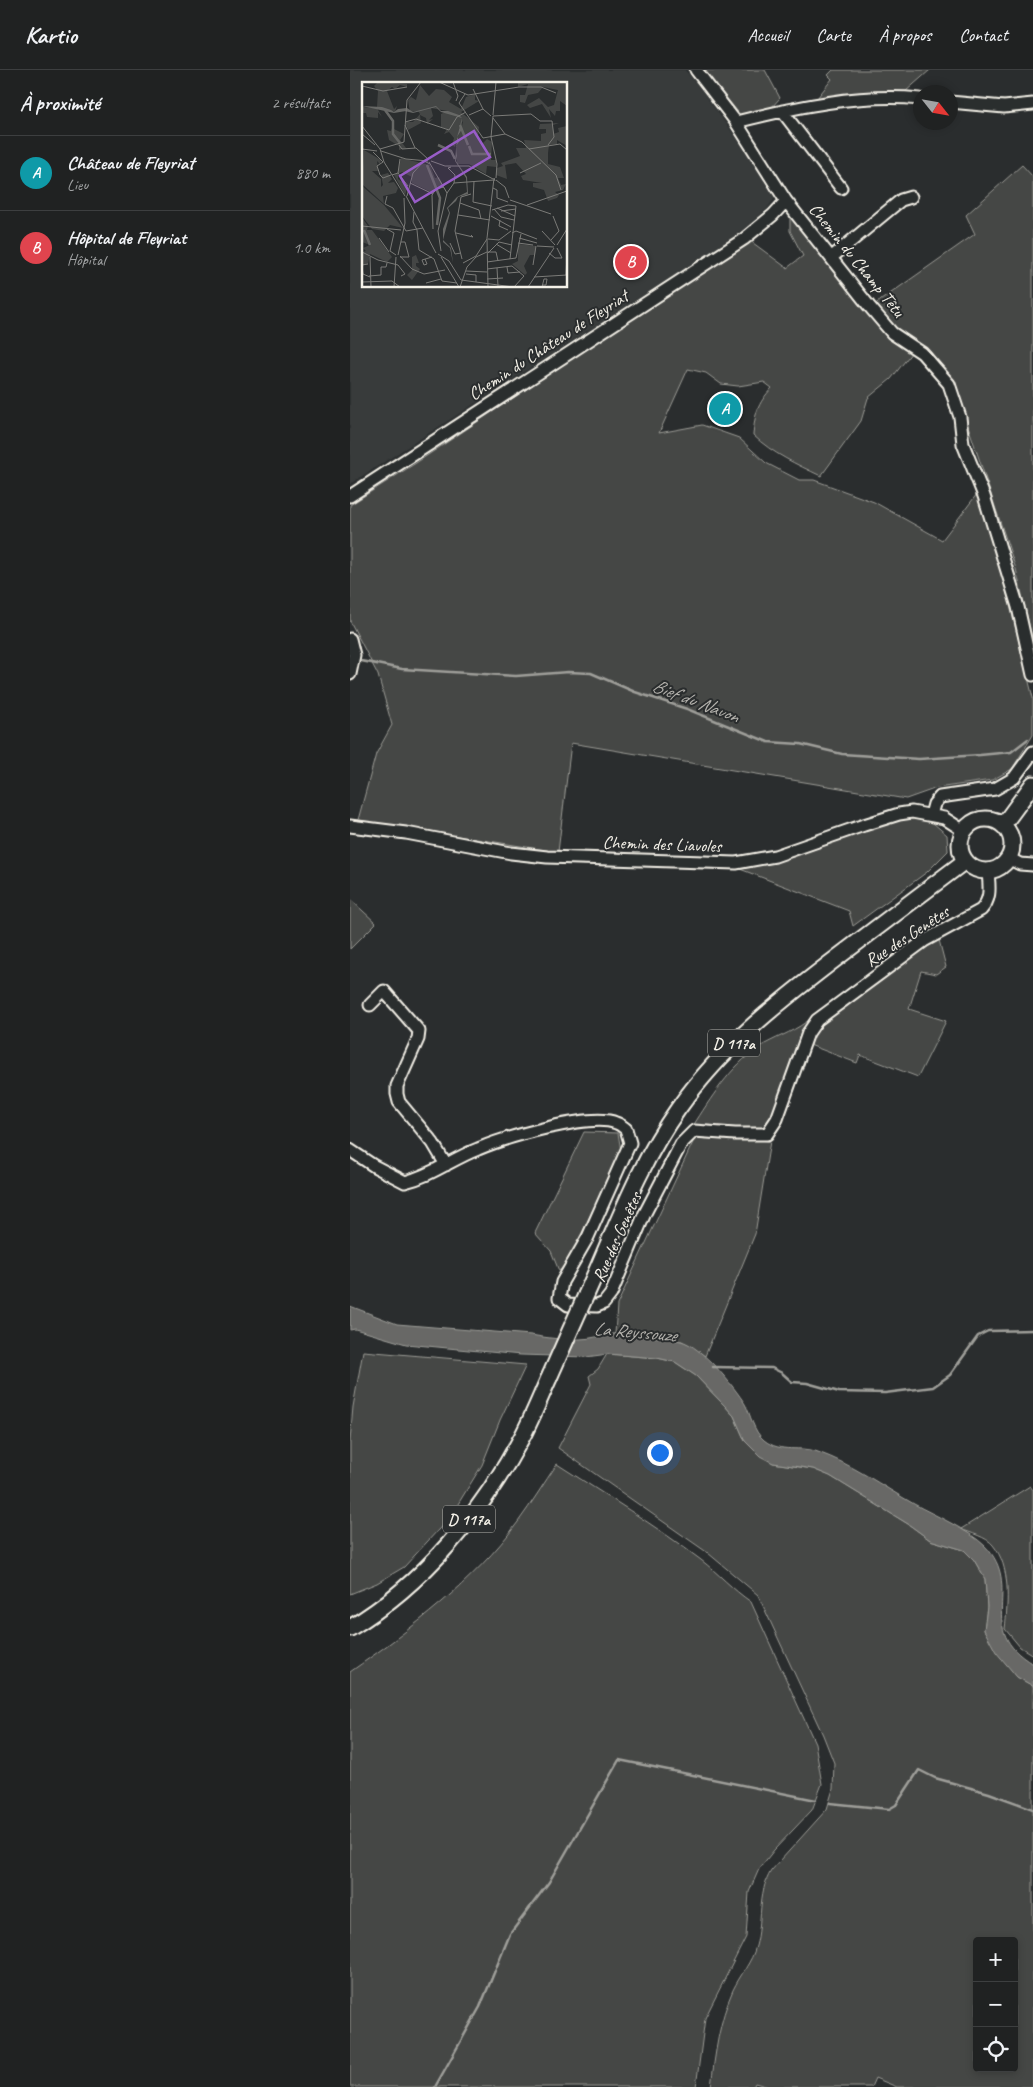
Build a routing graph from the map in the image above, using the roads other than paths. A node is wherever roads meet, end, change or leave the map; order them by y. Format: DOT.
graph roads {
  1 [pos="696,70"];
  2 [pos="913,99"];
  3 [pos="958,103"];
  4 [pos="1033,104"];
  5 [pos="782,111"];
  6 [pos="736,122"];
  7 [pos="841,188"];
  8 [pos="911,196"];
  9 [pos="786,200"];
  10 [pos="832,257"];
  11 [pos="350,496"];
  12 [pos="350,639"];
  13 [pos="351,670"];
  14 [pos="1033,675"];
  15 [pos="1033,752"];
  16 [pos="1033,784"];
  17 [pos="931,815"];
  18 [pos="350,826"];
  19 [pos="1003,826"];
  20 [pos="964,831"];
  21 [pos="1008,858"];
  22 [pos="965,861"];
  23 [pos="1033,865"];
  24 [pos="988,871"];
  25 [pos="370,1005"];
  26 [pos="350,1150"];
  27 [pos="446,1165"];
  28 [pos="350,1628"];
  1 -- 6 [label="street, Chemin du Champ Têtu"];
  2 -- 5 [label="street"];
  3 -- 4 [label="street"];
  5 -- 6 [label="street"];
  5 -- 7 [label="street"];
  6 -- 9 [label="street, Chemin du Champ Têtu"];
  8 -- 10 [label="street"];
  9 -- 10 [label="street, Chemin du Champ Têtu"];
  9 -- 11 [label="street, Chemin du Château de Fleyriat"];
  10 -- 14 [label="street, Chemin du Champ Têtu"];
  12 -- 13 [label="street"];
  15 -- 17 [label="street"];
  16 -- 19 [label="main road"];
  17 -- 18 [label="street, Chemin des Liavoles"];
  17 -- 20 [label="street, Chemin des Liavoles"];
  19 -- 20 [label="main road"];
  19 -- 21 [label="main road"];
  20 -- 22 [label="main road"];
  21 -- 23 [label="street"];
  21 -- 24 [label="main road"];
  22 -- 24 [label="main road"];
  22 -- 28 [label="main road, D 117a, bridge"];
  24 -- 27 [label="street, Rue des Genêtes"];
  25 -- 27 [label="street"];
  26 -- 27 [label="street, Rue des Genêtes"];
}
